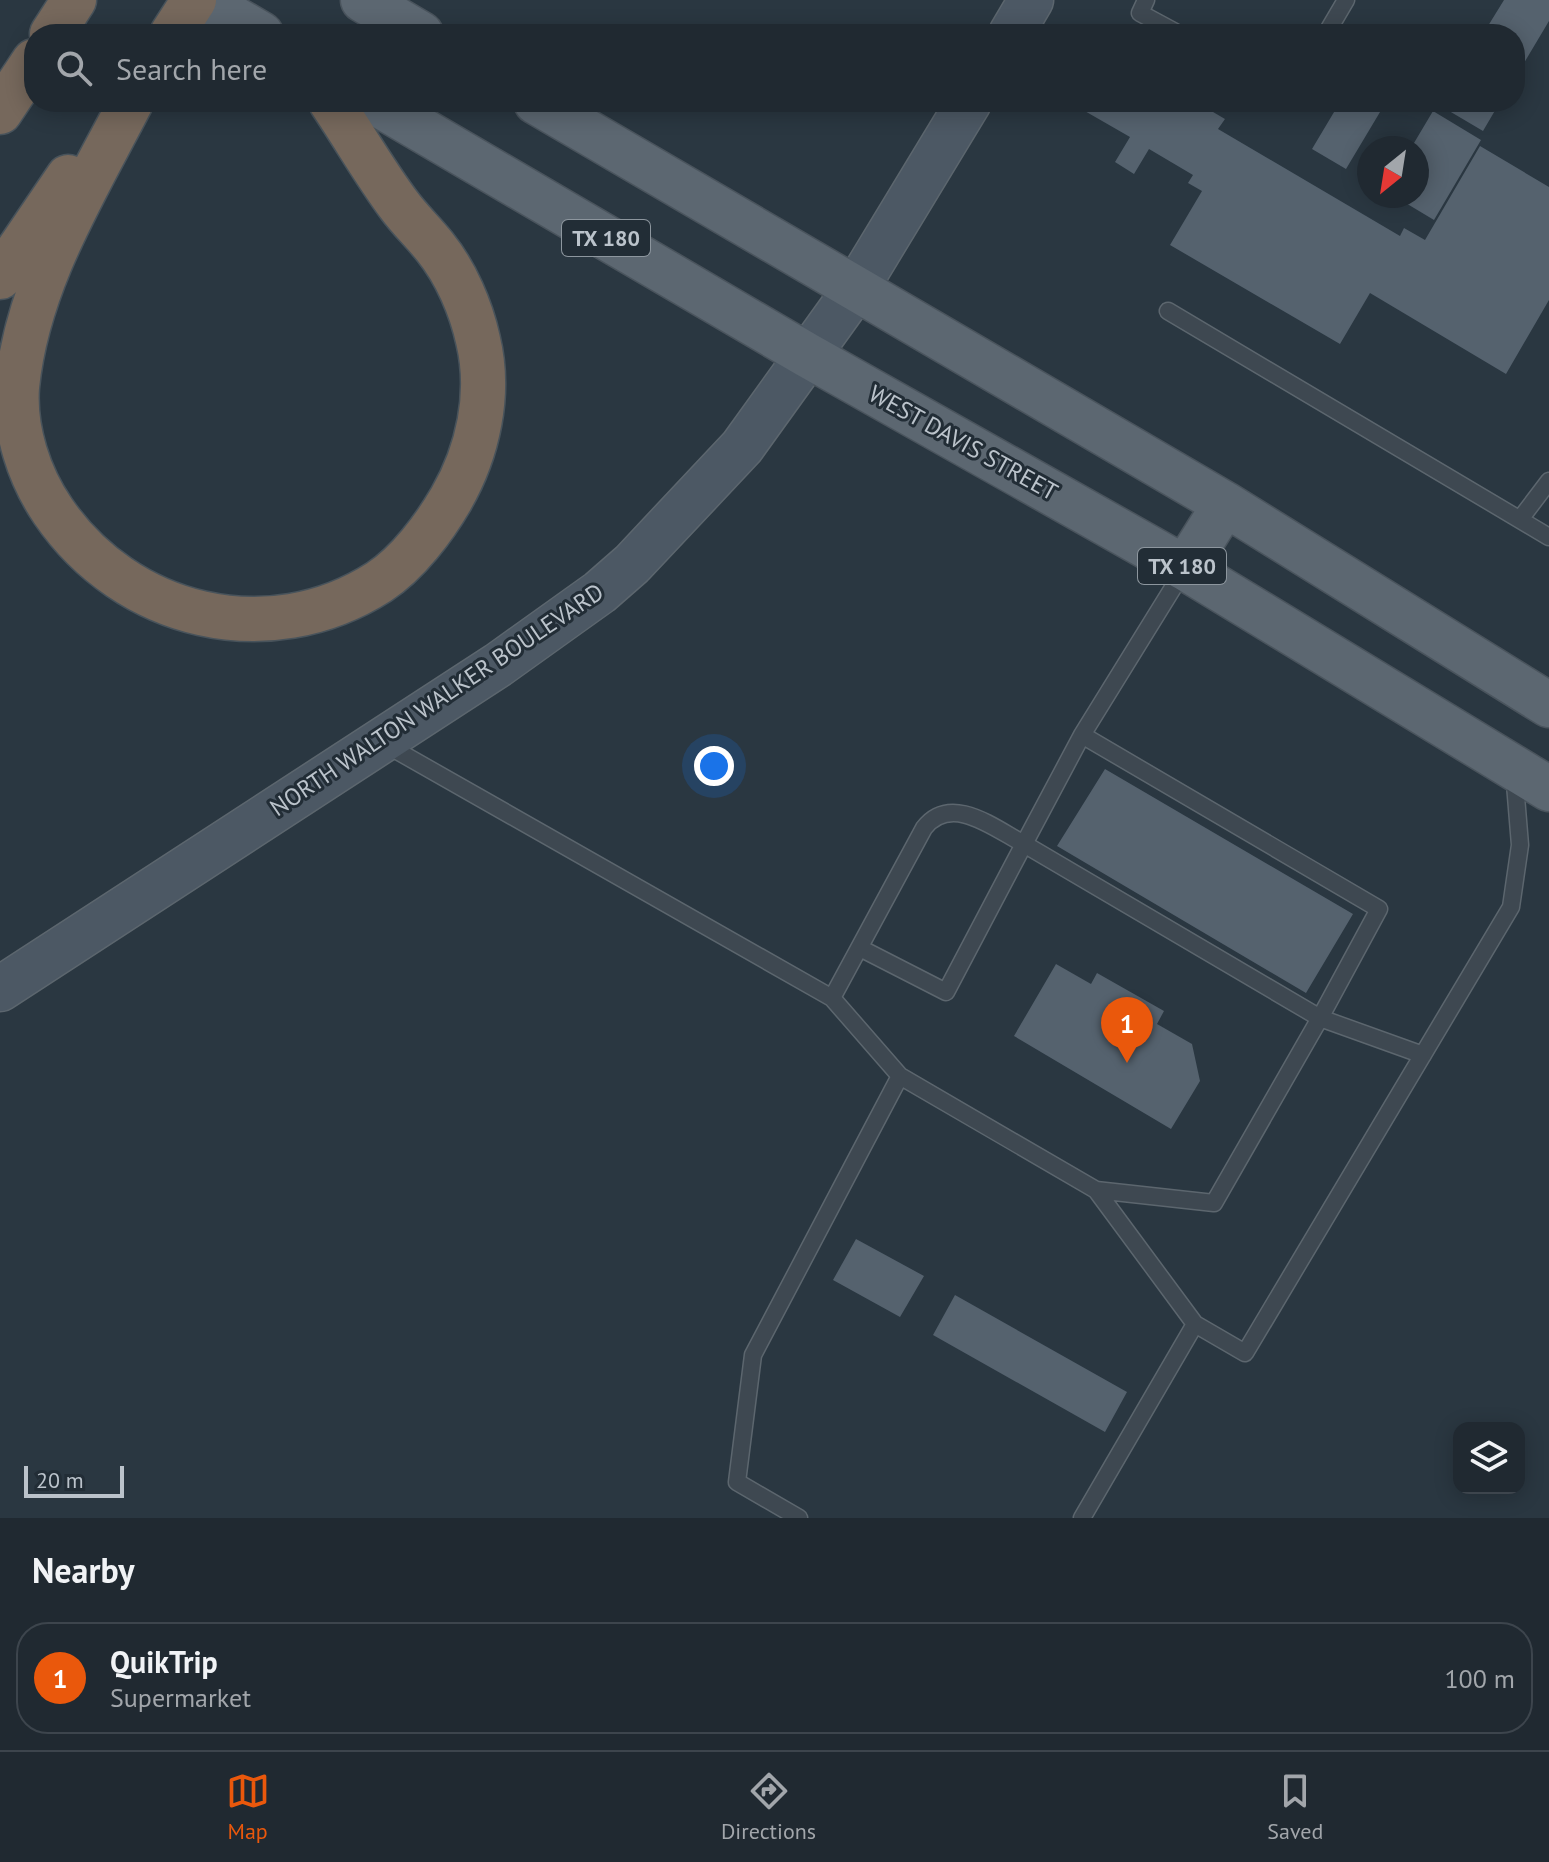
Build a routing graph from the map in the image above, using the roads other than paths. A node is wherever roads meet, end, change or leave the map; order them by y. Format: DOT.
graph roads {
  1 [pos="74,0"];
  2 [pos="194,0"];
  3 [pos="202,0"];
  4 [pos="363,0"];
  5 [pos="1031,0"];
  6 [pos="1146,0"];
  7 [pos="1346,0"];
  8 [pos="58,24"];
  9 [pos="178,24"];
  10 [pos="244,24"];
  11 [pos="404,24"];
  12 [pos="1017,24"];
  13 [pos="1160,24"];
  14 [pos="1332,24"];
  15 [pos="24,76"];
  16 [pos="0,112"];
  17 [pos="117,112"];
  18 [pos="126,112"];
  19 [pos="338,112"];
  20 [pos="391,112"];
  21 [pos="553,112"];
  22 [pos="963,112"];
  23 [pos="0,277"];
  24 [pos="855,290"];
  25 [pos="1168,311"];
  26 [pos="807,355"];
  27 [pos="1549,481"];
  28 [pos="1225,504"];
  29 [pos="1521,518"];
  30 [pos="1549,537"];
  31 [pos="1185,568"];
  32 [pos="1549,705"];
  33 [pos="1082,735"];
  34 [pos="381,742"];
  35 [pos="1531,778"];
  36 [pos="1024,844"];
  37 [pos="860,948"];
  38 [pos="0,989"];
  39 [pos="832,998"];
  40 [pos="1320,1018"];
  41 [pos="1423,1055"];
  42 [pos="900,1076"];
  43 [pos="1096,1190"];
  44 [pos="1195,1324"];
  45 [pos="799,1518"];
  46 [pos="1082,1518"];
  1 -- 8 [label="highway"];
  2 -- 9 [label="highway"];
  3 -- 10 [label="main road"];
  4 -- 11 [label="main road"];
  5 -- 12 [label="main road"];
  6 -- 13 [label="lane"];
  7 -- 14 [label="lane"];
  15 -- 16 [label="highway"];
  17 -- 23 [label="highway"];
  18 -- 19 [label="highway"];
  20 -- 26 [label="main road, WEST DAVIS STREET / TX 180"];
  21 -- 24 [label="main road"];
  22 -- 24 [label="main road, NORTH WALTON WALKER BOULEVARD"];
  24 -- 26 [label="main road, NORTH WALTON WALKER BOULEVARD"];
  24 -- 28 [label="main road"];
  25 -- 29 [label="lane"];
  26 -- 31 [label="main road, WEST DAVIS STREET / TX 180"];
  26 -- 34 [label="main road, NORTH WALTON WALKER BOULEVARD"];
  27 -- 29 [label="lane"];
  28 -- 31 [label="main road"];
  28 -- 32 [label="main road"];
  29 -- 30 [label="lane"];
  31 -- 33 [label="lane"];
  31 -- 35 [label="main road, WEST DAVIS STREET / TX 180"];
  33 -- 36 [label="lane"];
  33 -- 40 [label="lane"];
  34 -- 38 [label="main road, NORTH WALTON WALKER BOULEVARD"];
  34 -- 39 [label="lane"];
  35 -- 41 [label="lane"];
  36 -- 37 [label="lane"];
  36 -- 37 [label="lane"];
  36 -- 40 [label="lane"];
  37 -- 39 [label="lane"];
  39 -- 42 [label="lane"];
  40 -- 41 [label="lane"];
  40 -- 43 [label="lane"];
  41 -- 44 [label="lane"];
  42 -- 43 [label="lane"];
  42 -- 45 [label="lane"];
  43 -- 44 [label="lane"];
  44 -- 46 [label="lane"];
}
